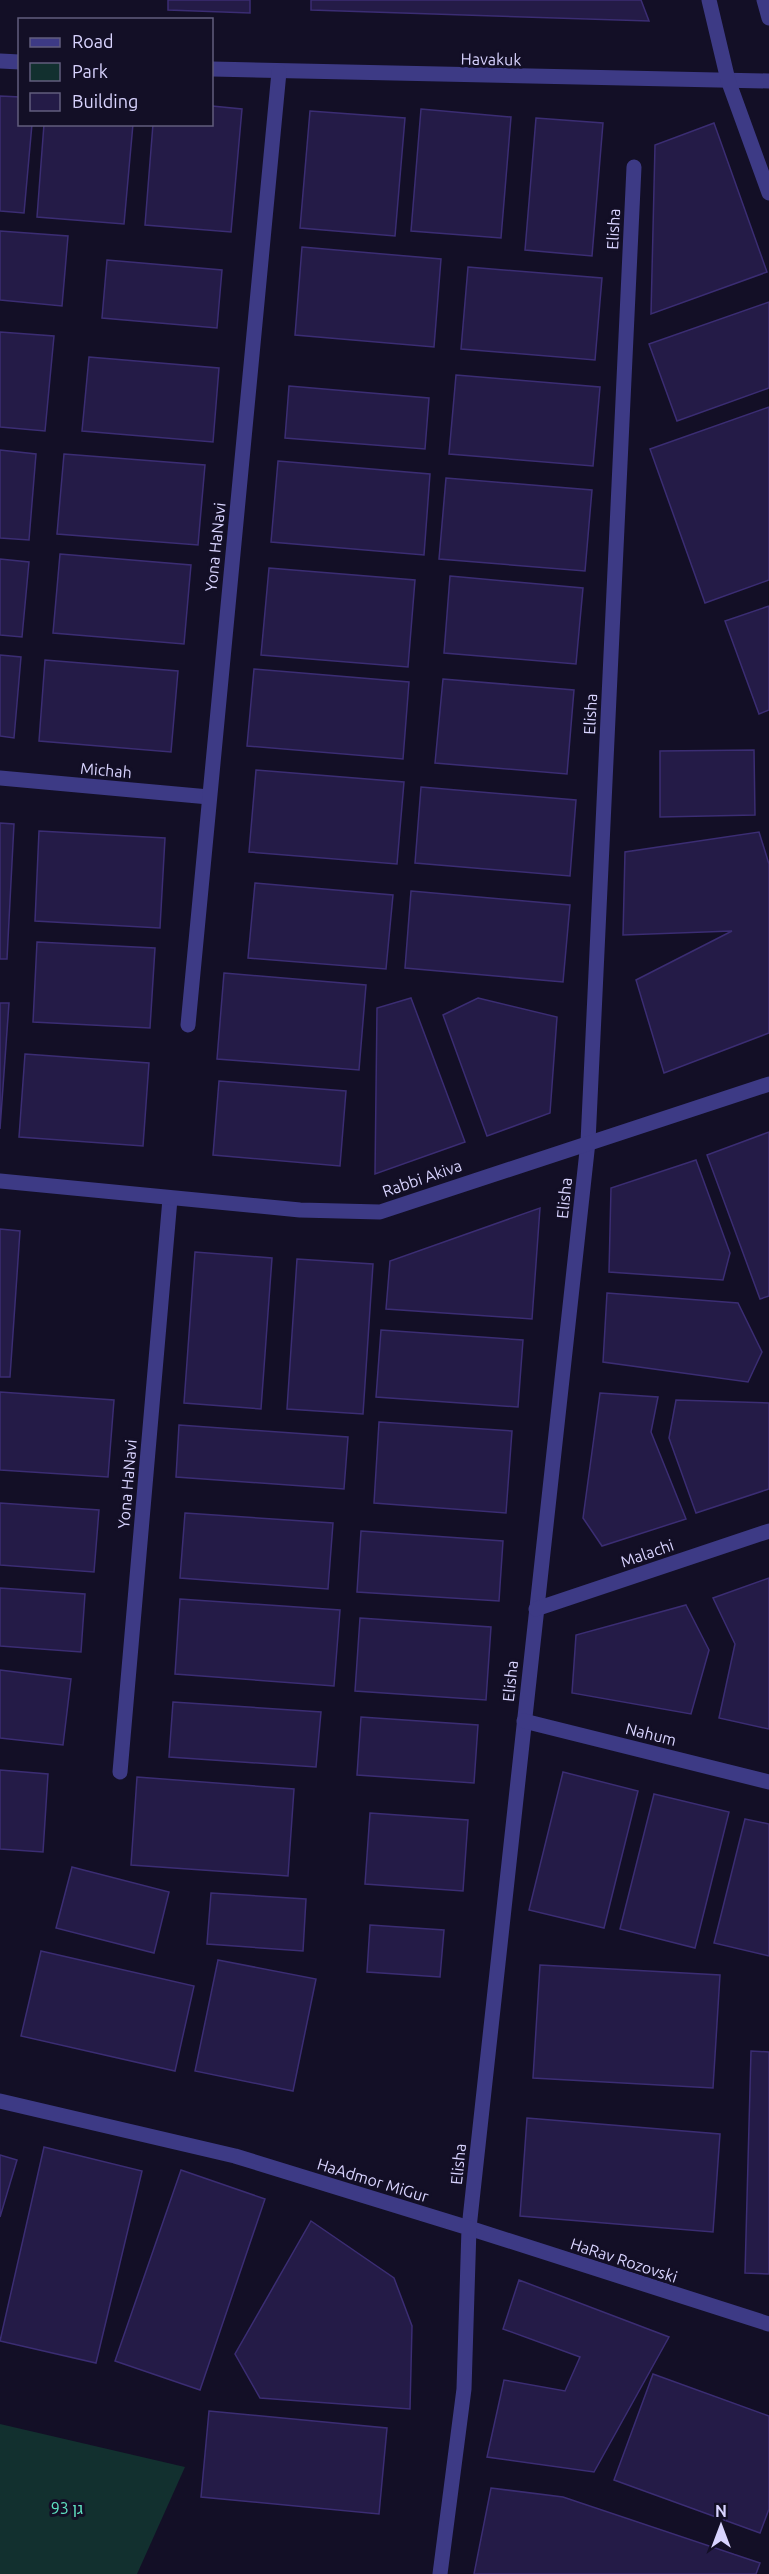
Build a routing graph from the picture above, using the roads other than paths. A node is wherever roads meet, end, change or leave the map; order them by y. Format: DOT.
graph roads {
  1 [pos="709,0"];
  2 [pos="764,0"];
  3 [pos="769,18"];
  4 [pos="0,61"];
  5 [pos="18,62"];
  6 [pos="213,69"];
  7 [pos="279,72"];
  8 [pos="728,80"];
  9 [pos="769,81"];
  10 [pos="634,167"];
  11 [pos="769,193"];
  12 [pos="0,778"];
  13 [pos="209,797"];
  14 [pos="188,1025"];
  15 [pos="769,1084"];
  16 [pos="588,1142"];
  17 [pos="0,1181"];
  18 [pos="170,1199"];
  19 [pos="769,1531"];
  20 [pos="536,1609"];
  21 [pos="524,1721"];
  22 [pos="120,1772"];
  23 [pos="769,1782"];
  24 [pos="0,2101"];
  25 [pos="469,2228"];
  26 [pos="769,2324"];
  27 [pos="440,2574"];
  1 -- 8 [label="street"];
  2 -- 3 [label="street"];
  4 -- 5 [label="street"];
  6 -- 7 [label="street, Havakuk"];
  7 -- 8 [label="street, Havakuk"];
  7 -- 13 [label="street, Yona HaNavi"];
  8 -- 9 [label="street, Havakuk"];
  8 -- 11 [label="street"];
  10 -- 16 [label="street, Elisha"];
  12 -- 13 [label="street, Michah"];
  13 -- 14 [label="street, Yona HaNavi"];
  15 -- 16 [label="street, Rabbi Akiva"];
  16 -- 18 [label="street, Rabbi Akiva"];
  16 -- 20 [label="street, Elisha"];
  17 -- 18 [label="street, Rabbi Akiva"];
  18 -- 22 [label="street, Yona HaNavi"];
  19 -- 20 [label="street, Malachi"];
  20 -- 21 [label="street, Elisha"];
  21 -- 23 [label="street, Nahum"];
  21 -- 25 [label="street, Elisha"];
  24 -- 25 [label="street, HaAdmor MiGur"];
  25 -- 26 [label="street, HaRav Rozovski"];
  25 -- 27 [label="street"];
}
